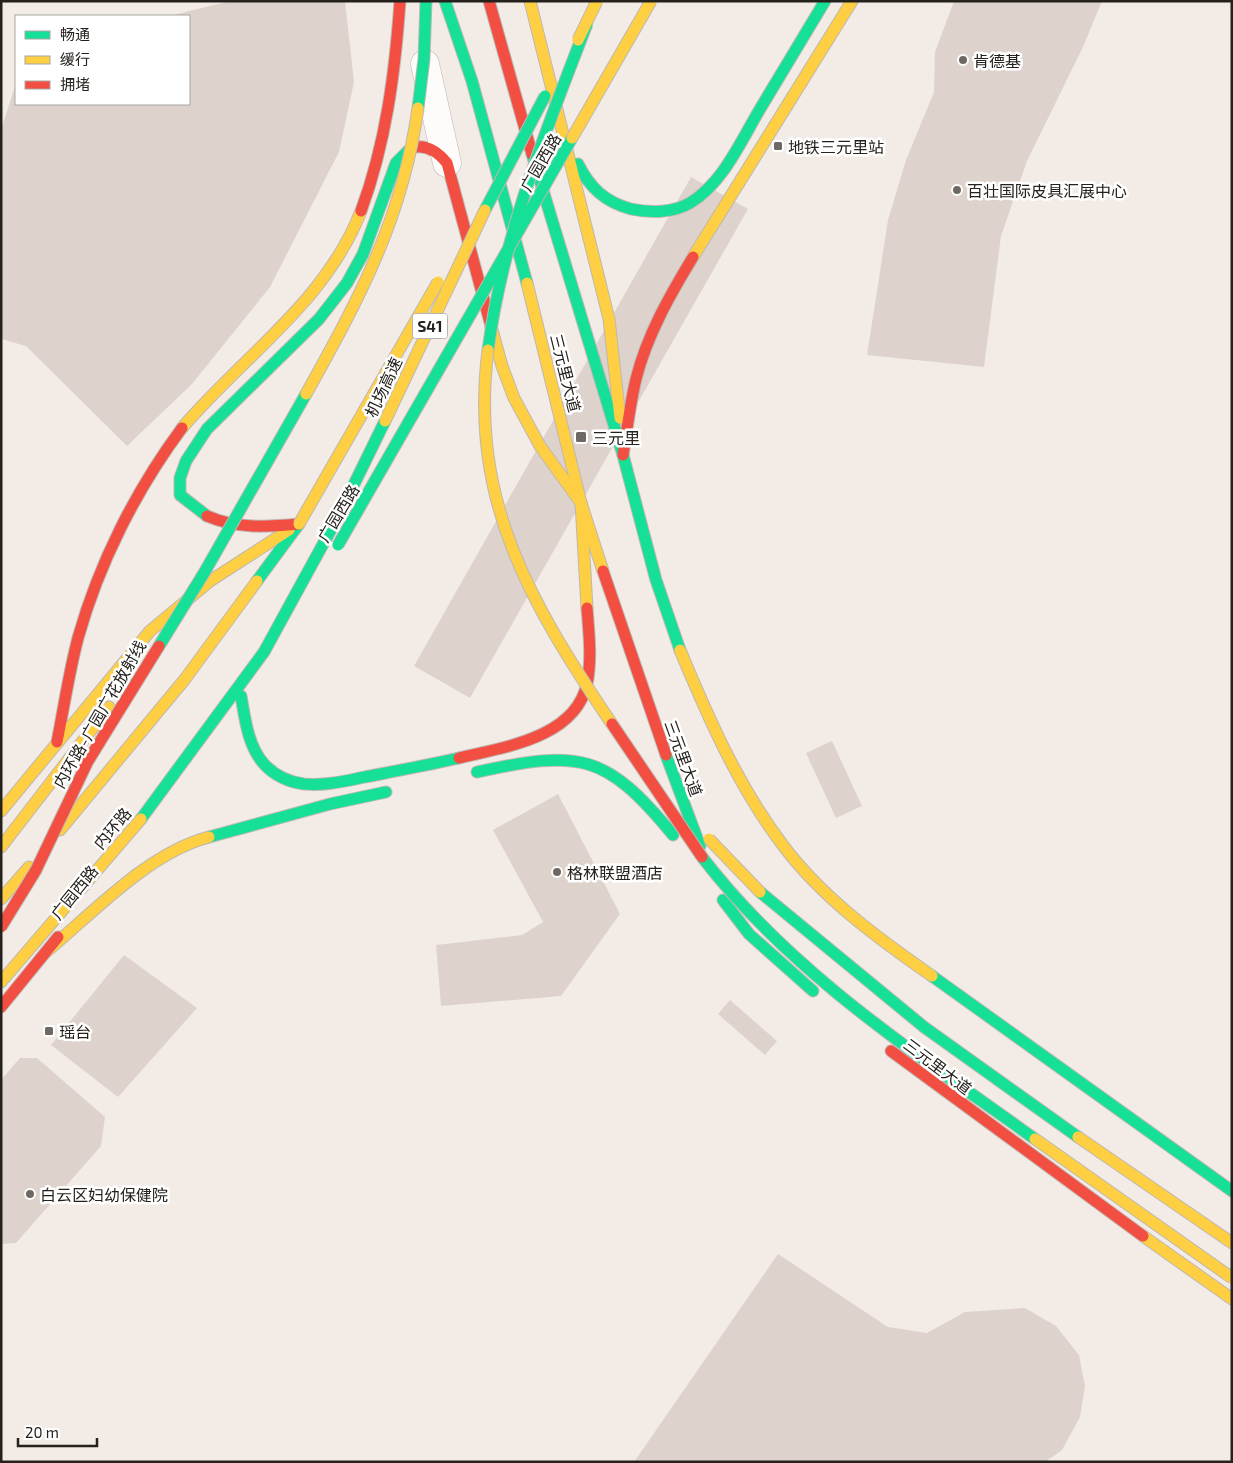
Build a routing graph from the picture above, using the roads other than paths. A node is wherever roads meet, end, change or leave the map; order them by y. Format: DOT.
graph roads {
  1 [pos="400,1"];
  2 [pos="413,1"];
  3 [pos="426,1"];
  4 [pos="445,1"];
  5 [pos="490,1"];
  6 [pos="530,1"];
  7 [pos="599,1"];
  8 [pos="651,1"];
  9 [pos="825,1"];
  10 [pos="852,1"];
  11 [pos="587,24"];
  12 [pos="566,140"];
  13 [pos="447,163"];
  14 [pos="623,455"];
  15 [pos="581,503"];
  16 [pos="299,524"];
  17 [pos="335,549"];
  18 [pos="323,569"];
  19 [pos="172,624"];
  20 [pos="241,696"];
  21 [pos="230,701"];
  22 [pos="600,707"];
  23 [pos="57,742"];
  24 [pos="468,774"];
  25 [pos="398,789"];
  26 [pos="1,811"];
  27 [pos="1,846"];
  28 [pos="106,878"];
  29 [pos="94,893"];
  30 [pos="1,899"];
  31 [pos="723,900"];
  32 [pos="1,927"];
  33 [pos="46,952"];
  34 [pos="1,984"];
  35 [pos="820,996"];
  36 [pos="1,1007"];
  37 [pos="883,1045"];
  38 [pos="1232,1192"];
  39 [pos="1232,1243"];
  40 [pos="1232,1278"];
  41 [pos="1232,1299"];
  1 -- 23 [label="main road"];
  2 -- 13 [label="street"];
  3 -- 19 [label="main road, bridge"];
  4 -- 15 [label="main road, 三元里大道"];
  5 -- 14 [label="main road, 三元里大道"];
  6 -- 12 [label="main road"];
  7 -- 11 [label="main road, 机场高速 / S41, bridge"];
  7 -- 16 [label="main road, 广园西路, bridge"];
  8 -- 17 [label="main road, 广园西路, bridge"];
  9 -- 12 [label="main road"];
  10 -- 14 [label="main road"];
  11 -- 21 [label="main road, 机场高速 / S41, bridge"];
  11 -- 22 [label="main road, bridge"];
  12 -- 14 [label="main road"];
  13 -- 15 [label="main road"];
  13 -- 16 [label="main road"];
  14 -- 38 [label="main road, 三元里大道"];
  15 -- 20 [label="main road"];
  15 -- 31 [label="main road, 三元里大道"];
  16 -- 23 [label="main road"];
  16 -- 30 [label="main road, 广园西路"];
  18 -- 20 [label="main road, 广园西路"];
  19 -- 27 [label="main road, bridge"];
  19 -- 32 [label="main road, 内环路-广园广花放射线, bridge"];
  20 -- 28 [label="main road, 广园西路"];
  21 -- 34 [label="main road, 内环路"];
  22 -- 39 [label="main road, bridge"];
  22 -- 40 [label="main road, bridge"];
  23 -- 26 [label="main road"];
  24 -- 31 [label="main road"];
  25 -- 33 [label="main road"];
  29 -- 33 [label="main road, 广园西路"];
  31 -- 35 [label="main road, 三元里大道"];
  33 -- 36 [label="main road, 广园西路"];
  37 -- 41 [label="main road, 三元里大道"];
}
